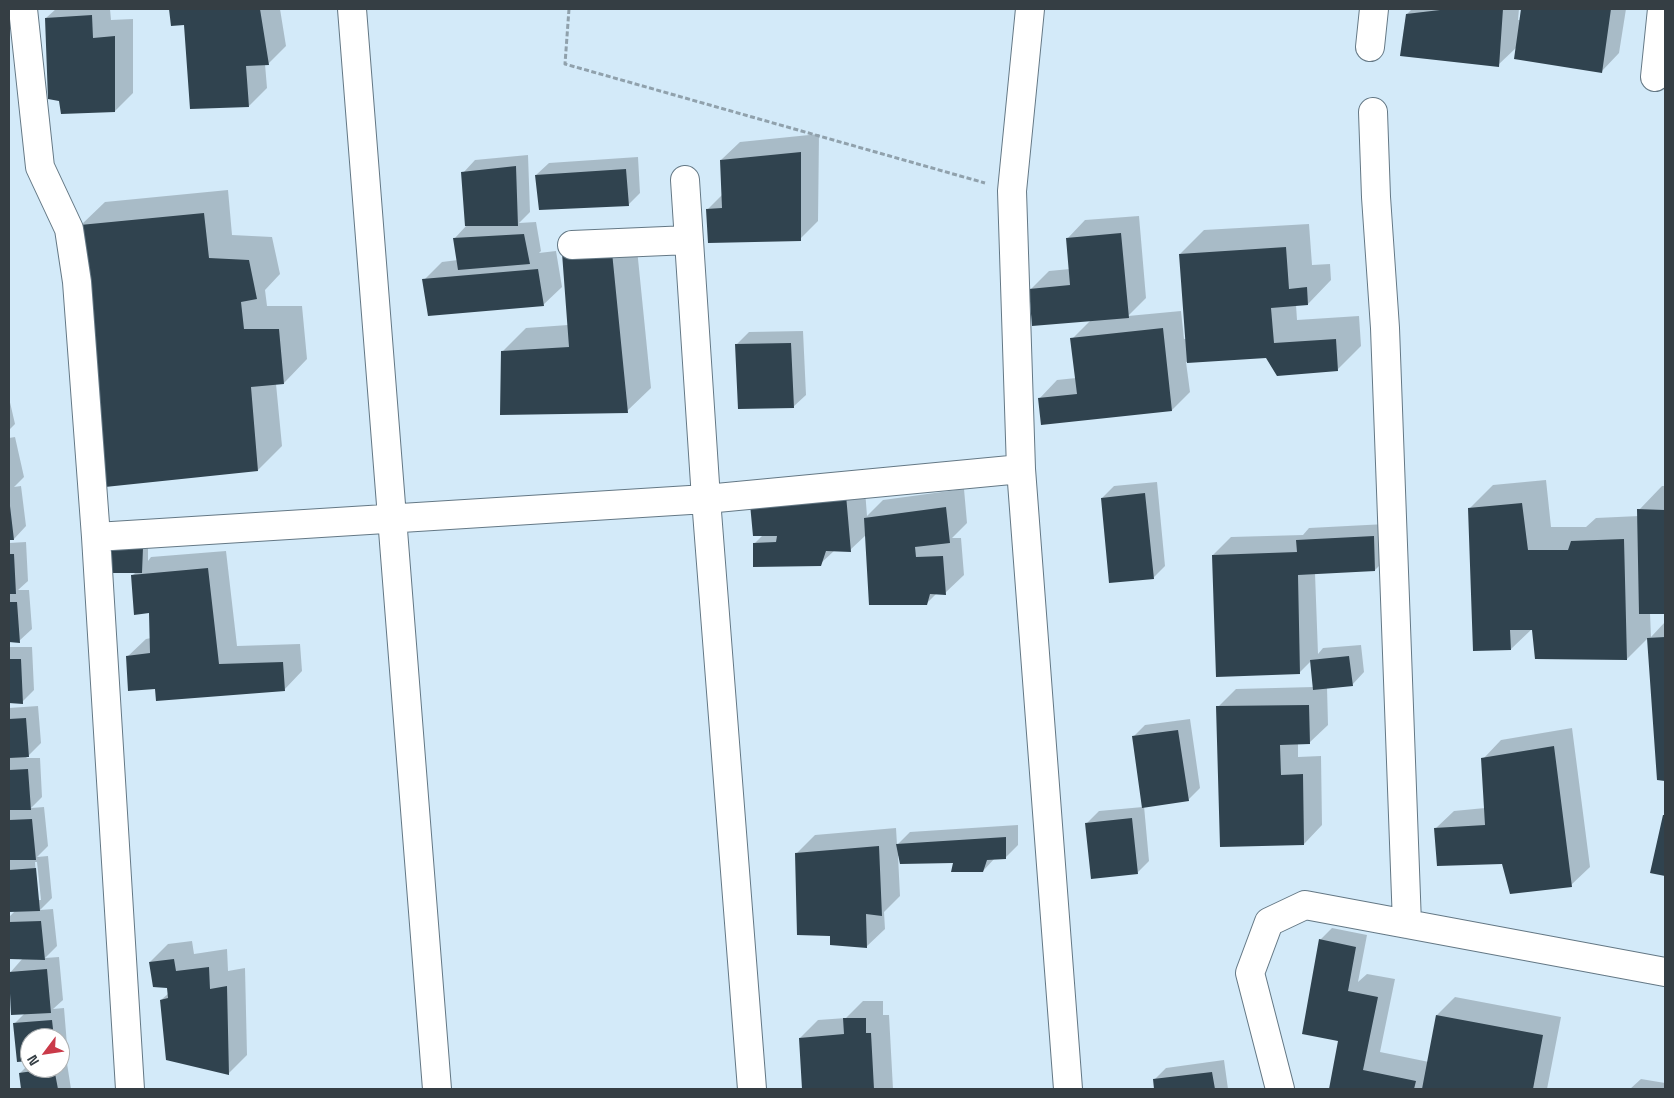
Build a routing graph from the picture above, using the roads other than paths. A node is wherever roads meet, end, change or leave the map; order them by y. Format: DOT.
graph roads {
  1 [pos="23,9"];
  2 [pos="352,9"];
  3 [pos="1030,9"];
  4 [pos="1374,9"];
  5 [pos="1662,9"];
  6 [pos="1370,47"];
  7 [pos="1655,77"];
  8 [pos="1373,112"];
  9 [pos="685,180"];
  10 [pos="689,240"];
  11 [pos="572,245"];
  12 [pos="1021,469"];
  13 [pos="706,499"];
  14 [pos="393,518"];
  15 [pos="96,537"];
  16 [pos="1407,924"];
  17 [pos="1665,972"];
  18 [pos="130,1089"];
  19 [pos="437,1089"];
  20 [pos="752,1089"];
  21 [pos="1068,1089"];
  22 [pos="1280,1089"];
  1 -- 15 [label="street"];
  2 -- 14 [label="street"];
  3 -- 12 [label="street"];
  4 -- 6 [label="street"];
  5 -- 7 [label="street"];
  8 -- 16 [label="street"];
  9 -- 10 [label="street"];
  10 -- 11 [label="street"];
  10 -- 13 [label="street"];
  12 -- 13 [label="street"];
  12 -- 21 [label="street"];
  13 -- 14 [label="street"];
  13 -- 20 [label="street"];
  14 -- 15 [label="street"];
  14 -- 19 [label="street"];
  15 -- 18 [label="street"];
  16 -- 17 [label="street"];
  16 -- 22 [label="street"];
}
